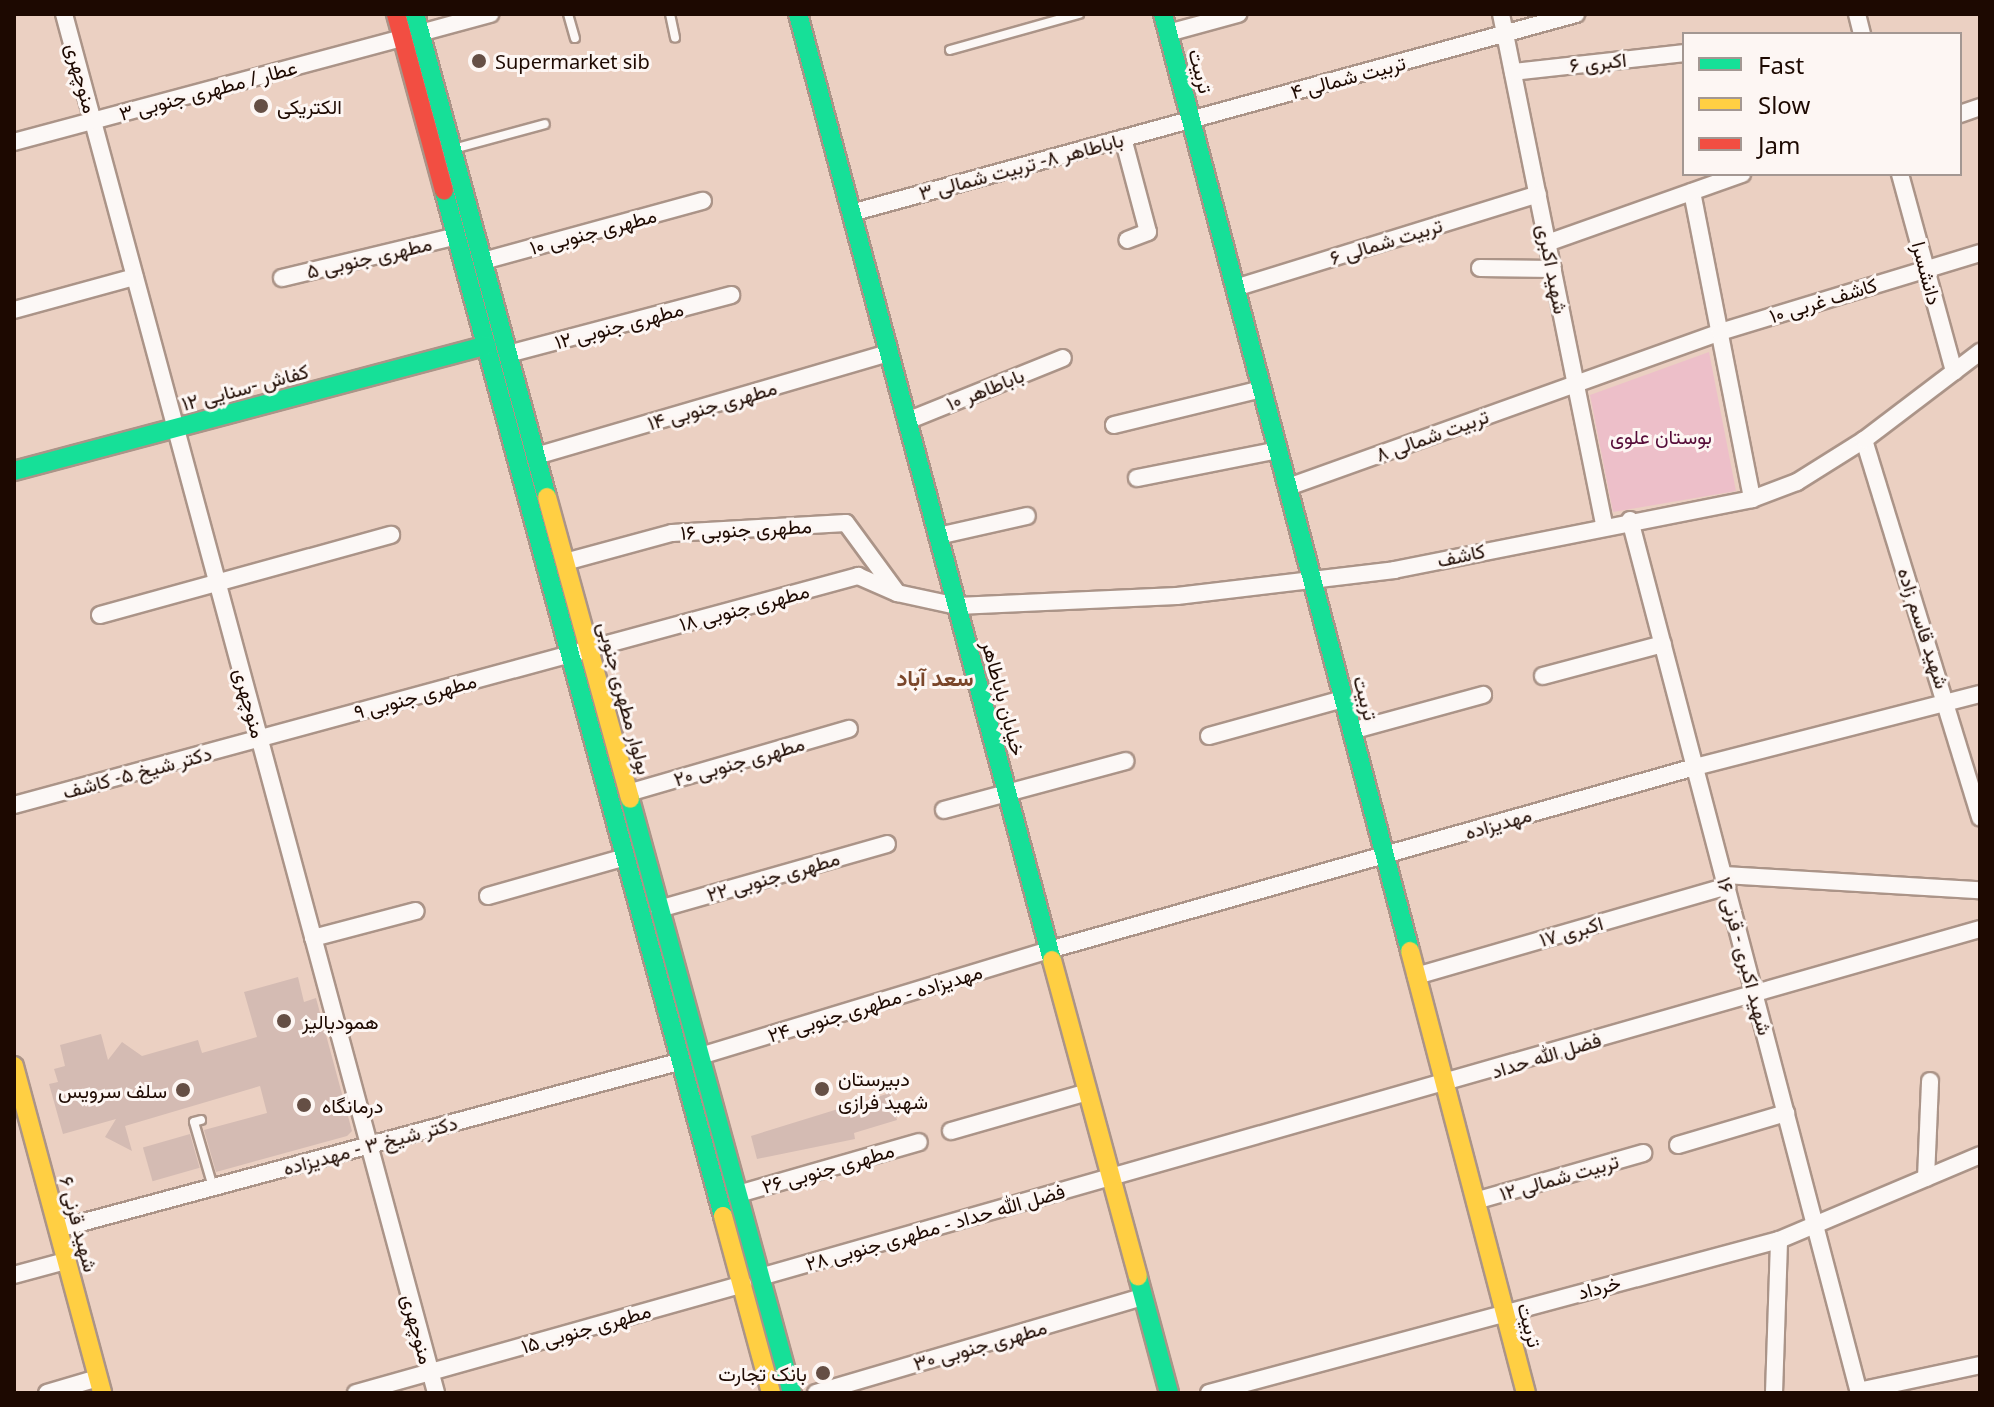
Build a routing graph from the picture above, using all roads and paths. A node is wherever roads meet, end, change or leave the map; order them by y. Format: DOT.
graph roads {
  1 [pos="64,14"];
  2 [pos="396,14"];
  3 [pos="415,14"];
  4 [pos="490,14"];
  5 [pos="568,14"];
  6 [pos="670,14"];
  7 [pos="798,14"];
  8 [pos="1079,14"];
  9 [pos="1163,14"];
  10 [pos="1238,14"];
  11 [pos="1501,14"];
  12 [pos="1576,14"];
  13 [pos="1168,33"];
  14 [pos="1505,34"];
  15 [pos="411,35"];
  16 [pos="675,37"];
  17 [pos="575,38"];
  18 [pos="950,50"];
  19 [pos="1682,53"];
  20 [pos="1513,72"];
  21 [pos="1191,120"];
  22 [pos="93,121"];
  23 [pos="545,124"];
  24 [pos="1123,138"];
  25 [pos="14,142"];
  26 [pos="452,149"];
  27 [pos="1736,176"];
  28 [pos="1901,176"];
  29 [pos="1692,192"];
  30 [pos="1538,194"];
  31 [pos="703,201"];
  32 [pos="851,213"];
  33 [pos="457,236"];
  34 [pos="1127,240"];
  35 [pos="1547,243"];
  36 [pos="1980,253"];
  37 [pos="483,261"];
  38 [pos="1480,268"];
  39 [pos="1553,269"];
  40 [pos="1926,269"];
  41 [pos="135,277"];
  42 [pos="282,278"];
  43 [pos="1235,288"];
  44 [pos="731,295"];
  45 [pos="14,310"];
  46 [pos="1720,332"];
  47 [pos="486,345"];
  48 [pos="1980,352"];
  49 [pos="889,353"];
  50 [pos="508,354"];
  51 [pos="1063,358"];
  52 [pos="1954,372"];
  53 [pos="1576,383"];
  54 [pos="1262,389"];
  55 [pos="907,421"];
  56 [pos="1114,425"];
  57 [pos="176,428"];
  58 [pos="1864,440"];
  59 [pos="1278,450"];
  60 [pos="536,456"];
  61 [pos="14,471"];
  62 [pos="1137,478"];
  63 [pos="1288,487"];
  64 [pos="1752,499"];
  65 [pos="1027,516"];
  66 [pos="1630,520"];
  67 [pos="1604,524"];
  68 [pos="391,535"];
  69 [pos="938,536"];
  70 [pos="565,562"];
  71 [pos="1312,581"];
  72 [pos="217,583"];
  73 [pos="897,593"];
  74 [pos="957,606"];
  75 [pos="100,615"];
  76 [pos="1663,644"];
  77 [pos="580,651"];
  78 [pos="1543,676"];
  79 [pos="1980,694"];
  80 [pos="1483,695"];
  81 [pos="1343,699"];
  82 [pos="1948,703"];
  83 [pos="849,729"];
  84 [pos="1351,731"];
  85 [pos="1209,736"];
  86 [pos="259,738"];
  87 [pos="1126,761"];
  88 [pos="1695,767"];
  89 [pos="1007,792"];
  90 [pos="628,793"];
  91 [pos="14,805"];
  92 [pos="944,810"];
  93 [pos="1980,818"];
  94 [pos="887,844"];
  95 [pos="1384,855"];
  96 [pos="626,857"];
  97 [pos="1725,880"];
  98 [pos="1980,890"];
  99 [pos="488,896"];
  100 [pos="659,909"];
  101 [pos="416,911"];
  102 [pos="1980,929"];
  103 [pos="313,938"];
  104 [pos="1049,950"];
  105 [pos="1416,976"];
  106 [pos="1754,991"];
  107 [pos="691,1059"];
  108 [pos="14,1066"];
  109 [pos="1930,1081"];
  110 [pos="1445,1085"];
  111 [pos="1088,1092"];
  112 [pos="1786,1113"];
  113 [pos="201,1120"];
  114 [pos="951,1131"];
  115 [pos="23,1137"];
  116 [pos="919,1142"];
  117 [pos="369,1145"];
  118 [pos="1678,1145"];
  119 [pos="1643,1153"];
  120 [pos="1980,1155"];
  121 [pos="1111,1178"];
  122 [pos="1926,1178"];
  123 [pos="213,1187"];
  124 [pos="738,1194"];
  125 [pos="1475,1201"];
  126 [pos="1815,1225"];
  127 [pos="58,1229"];
  128 [pos="1779,1240"];
  129 [pos="66,1261"];
  130 [pos="14,1275"];
  131 [pos="751,1280"];
  132 [pos="1143,1297"];
  133 [pos="1504,1312"];
  134 [pos="1980,1365"];
  135 [pos="430,1372"];
  136 [pos="100,1386"];
  137 [pos="1859,1392"];
  138 [pos="47,1393"];
  139 [pos="356,1393"];
  140 [pos="436,1393"];
  141 [pos="771,1393"];
  142 [pos="792,1393"];
  143 [pos="816,1393"];
  144 [pos="1169,1393"];
  145 [pos="1209,1393"];
  146 [pos="1526,1393"];
  147 [pos="1774,1393"];
  1 -- 22 [label="street, منوچهری"];
  2 -- 15 [label="street, بولوار مطهری جنوبی"];
  3 -- 15 [label="street, بولوار مطهری جنوبی"];
  4 -- 15 [label="street, عطار / مطهری جنوبی ۳"];
  5 -- 17 [label="lane"];
  6 -- 16 [label="lane"];
  7 -- 32 [label="street, خیابان باباطاهر"];
  8 -- 18 [label="lane"];
  9 -- 13 [label="street, تربیت"];
  10 -- 13 [label="street"];
  11 -- 14 [label="street, شهید اکبری"];
  12 -- 14 [label="street, تربیت شمالی ۴"];
  13 -- 21 [label="street, تربیت"];
  14 -- 20 [label="street, شهید اکبری"];
  14 -- 21 [label="street, تربیت شمالی ۴"];
  15 -- 22 [label="street, عطار / مطهری جنوبی ۳"];
  15 -- 26 [label="street, بولوار مطهری جنوبی"];
  15 -- 33 [label="street, بولوار مطهری جنوبی"];
  19 -- 20 [label="street, اکبری ۶"];
  20 -- 30 [label="street, شهید اکبری"];
  21 -- 24 [label="street, باباطاهر ۸- تربیت شمالی ۳"];
  21 -- 43 [label="street, تربیت"];
  22 -- 25 [label="street, عطار / مطهری جنوبی ۳"];
  22 -- 41 [label="street, منوچهری"];
  23 -- 26 [label="lane"];
  24 -- 32 [label="street, باباطاهر ۸- تربیت شمالی ۳"];
  24 -- 34 [label="street"];
  26 -- 37 [label="street, بولوار مطهری جنوبی"];
  27 -- 29 [label="street"];
  28 -- 40 [label="street, دانشسرا"];
  29 -- 35 [label="street"];
  29 -- 46 [label="street"];
  30 -- 35 [label="street, شهید اکبری"];
  30 -- 43 [label="street, تربیت شمالی ۶"];
  31 -- 37 [label="street, مطهری جنوبی ۱۰"];
  32 -- 49 [label="street, خیابان باباطاهر"];
  33 -- 42 [label="street, مطهری جنوبی ۵"];
  33 -- 47 [label="street, بولوار مطهری جنوبی"];
  35 -- 39 [label="street, شهید اکبری"];
  36 -- 40 [label="street, کاشف غربی ۱۰"];
  37 -- 50 [label="street, بولوار مطهری جنوبی"];
  38 -- 39 [label="street"];
  39 -- 53 [label="street, شهید اکبری"];
  40 -- 46 [label="street, کاشف غربی ۱۰"];
  40 -- 52 [label="street, دانشسرا"];
  41 -- 45 [label="street"];
  41 -- 57 [label="street, منوچهری"];
  43 -- 54 [label="street, تربیت"];
  44 -- 50 [label="street, مطهری جنوبی ۱۲"];
  46 -- 53 [label="street, کاشف غربی ۱۰"];
  46 -- 64 [label="street"];
  47 -- 57 [label="street, کفاش -سنایی ۱۲"];
  47 -- 77 [label="street, بولوار مطهری جنوبی"];
  48 -- 52 [label="street, کاشف"];
  49 -- 55 [label="street, خیابان باباطاهر"];
  49 -- 60 [label="street, مطهری جنوبی ۱۴"];
  50 -- 60 [label="street, بولوار مطهری جنوبی"];
  51 -- 55 [label="street, باباطاهر ۱۰"];
  52 -- 58 [label="street, کاشف"];
  53 -- 63 [label="street, تربیت شمالی ۸"];
  53 -- 67 [label="street, شهید اکبری"];
  54 -- 56 [label="street"];
  54 -- 59 [label="street, تربیت"];
  55 -- 69 [label="street, خیابان باباطاهر"];
  57 -- 61 [label="street, کفاش -سنایی ۱۲"];
  57 -- 72 [label="street, منوچهری"];
  58 -- 64 [label="street, کاشف"];
  58 -- 82 [label="street, شهید قاسم زاده"];
  59 -- 62 [label="street"];
  59 -- 63 [label="street, تربیت"];
  60 -- 70 [label="street, بولوار مطهری جنوبی"];
  63 -- 71 [label="street, تربیت"];
  64 -- 66 [label="street, کاشف"];
  65 -- 69 [label="street"];
  66 -- 67 [label="street, کاشف"];
  66 -- 76 [label="street, شهید اکبری - قرنی ۱۶"];
  67 -- 71 [label="street, کاشف"];
  68 -- 72 [label="street"];
  69 -- 74 [label="street, خیابان باباطاهر"];
  70 -- 73 [label="street, مطهری جنوبی ۱۶"];
  70 -- 77 [label="street, بولوار مطهری جنوبی"];
  71 -- 74 [label="street, کاشف"];
  71 -- 81 [label="street, تربیت"];
  72 -- 75 [label="street"];
  72 -- 86 [label="street, منوچهری"];
  73 -- 74 [label="street, کاشف"];
  73 -- 77 [label="street, مطهری جنوبی ۱۸"];
  74 -- 89 [label="street, خیابان باباطاهر"];
  76 -- 78 [label="street"];
  76 -- 88 [label="street, شهید اکبری - قرنی ۱۶"];
  77 -- 86 [label="street, مطهری جنوبی ۹"];
  77 -- 90 [label="street, بولوار مطهری جنوبی"];
  77 -- 96 [label="street, بولوار مطهری جنوبی"];
  79 -- 82 [label="street, مهدیزاده"];
  80 -- 84 [label="street"];
  81 -- 84 [label="street, تربیت"];
  81 -- 85 [label="street"];
  82 -- 88 [label="street, مهدیزاده"];
  82 -- 93 [label="street, شهید قاسم زاده"];
  83 -- 90 [label="street, مطهری جنوبی ۲۰"];
  84 -- 95 [label="street, تربیت"];
  86 -- 91 [label="street, دکتر شیخ ۵- کاشف"];
  86 -- 103 [label="street, منوچهری"];
  87 -- 89 [label="street"];
  88 -- 95 [label="street, مهدیزاده"];
  88 -- 97 [label="street, شهید اکبری - قرنی ۱۶"];
  89 -- 92 [label="street"];
  89 -- 104 [label="street, خیابان باباطاهر"];
  90 -- 100 [label="street, بولوار مطهری جنوبی"];
  94 -- 100 [label="street, مطهری جنوبی ۲۲"];
  95 -- 104 [label="street, مهدیزاده"];
  95 -- 105 [label="street, تربیت"];
  96 -- 99 [label="street"];
  96 -- 107 [label="street, بولوار مطهری جنوبی"];
  97 -- 98 [label="street, اکبری ۱۷"];
  97 -- 105 [label="street, اکبری ۱۷"];
  97 -- 106 [label="street, شهید اکبری - قرنی ۱۶"];
  100 -- 107 [label="street, بولوار مطهری جنوبی"];
  101 -- 103 [label="street"];
  102 -- 106 [label="street, فضل الله حداد"];
  103 -- 117 [label="street, منوچهری"];
  104 -- 107 [label="street, مهدیزاده - مطهری جنوبی ۲۴"];
  104 -- 111 [label="street, خیابان باباطاهر"];
  105 -- 110 [label="street, تربیت"];
  106 -- 110 [label="street, فضل الله حداد"];
  106 -- 112 [label="street, شهید اکبری - قرنی ۱۶"];
  107 -- 117 [label="street, دکتر شیخ ۳ - مهدیزاده"];
  107 -- 124 [label="street, بولوار مطهری جنوبی"];
  107 -- 131 [label="street, بولوار مطهری جنوبی"];
  108 -- 115 [label="street, شهید قرنی ۶"];
  109 -- 122 [label="street"];
  110 -- 121 [label="street, فضل الله حداد"];
  110 -- 125 [label="street, تربیت"];
  111 -- 114 [label="street"];
  111 -- 121 [label="street, خیابان باباطاهر"];
  112 -- 118 [label="street"];
  112 -- 126 [label="street, شهید اکبری - قرنی ۱۶"];
  113 -- 123 [label="lane"];
  115 -- 127 [label="street, شهید قرنی ۶"];
  116 -- 124 [label="street, مطهری جنوبی ۲۶"];
  117 -- 123 [label="street, دکتر شیخ ۳ - مهدیزاده"];
  117 -- 135 [label="street, منوچهری"];
  119 -- 125 [label="street, تربیت شمالی ۱۲"];
  120 -- 122 [label="street, خرداد"];
  121 -- 131 [label="street, فضل الله حداد - مطهری جنوبی ۲۸"];
  121 -- 132 [label="street, خیابان باباطاهر"];
  122 -- 126 [label="street, خرداد"];
  123 -- 127 [label="street, دکتر شیخ ۳ - مهدیزاده"];
  124 -- 131 [label="street, بولوار مطهری جنوبی"];
  125 -- 133 [label="street, تربیت"];
  126 -- 128 [label="street, خرداد"];
  126 -- 137 [label="street, شهید اکبری - قرنی ۱۶"];
  127 -- 129 [label="street, شهید قرنی ۶"];
  128 -- 133 [label="street, خرداد"];
  128 -- 147 [label="street"];
  129 -- 130 [label="street"];
  129 -- 136 [label="street, شهید قرنی ۶"];
  131 -- 135 [label="street, مطهری جنوبی ۱۵"];
  131 -- 141 [label="street, بولوار مطهری جنوبی"];
  131 -- 142 [label="street, بولوار مطهری جنوبی"];
  132 -- 143 [label="street, مطهری جنوبی ۳۰"];
  132 -- 144 [label="street, خیابان باباطاهر"];
  133 -- 145 [label="street, خرداد"];
  133 -- 146 [label="street, تربیت"];
  134 -- 137 [label="street"];
  135 -- 139 [label="street, مطهری جنوبی ۱۵"];
  135 -- 140 [label="street, منوچهری"];
  136 -- 138 [label="street"];
}
